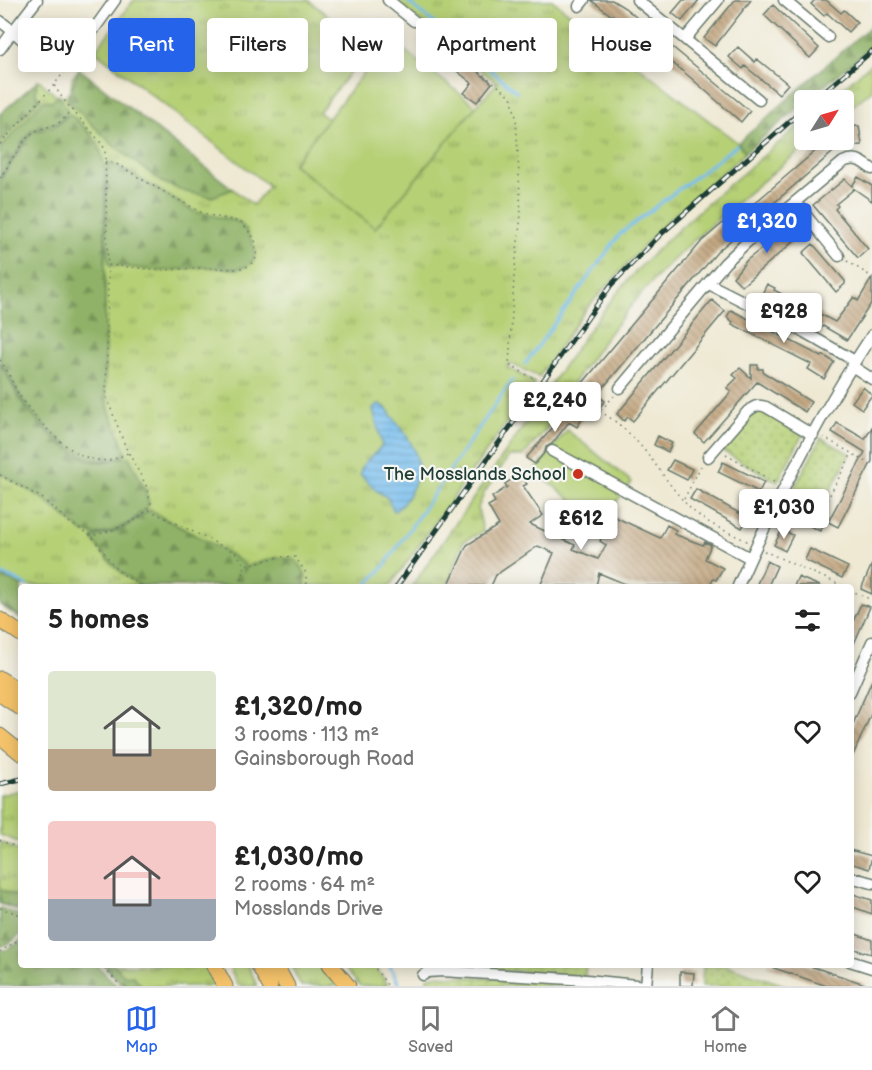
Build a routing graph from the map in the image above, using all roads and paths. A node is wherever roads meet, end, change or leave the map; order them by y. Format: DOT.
graph roads {
  1 [pos="115,0"];
  2 [pos="388,0"];
  3 [pos="637,0"];
  4 [pos="718,0"];
  5 [pos="784,0"];
  6 [pos="34,4"];
  7 [pos="0,21"];
  8 [pos="414,21"];
  9 [pos="96,26"];
  10 [pos="14,31"];
  11 [pos="18,35"];
  12 [pos="828,37"];
  13 [pos="686,39"];
  14 [pos="0,49"];
  15 [pos="63,72"];
  16 [pos="54,85"];
  17 [pos="759,100"];
  18 [pos="70,110"];
  19 [pos="0,144"];
  20 [pos="105,162"];
  21 [pos="872,169"];
  22 [pos="0,178"];
  23 [pos="795,202"];
  24 [pos="838,256"];
  25 [pos="107,265"];
  26 [pos="872,277"];
  27 [pos="709,284"];
  28 [pos="872,335"];
  29 [pos="0,360"];
  30 [pos="854,364"];
  31 [pos="536,379"];
  32 [pos="872,379"];
  33 [pos="551,388"];
  34 [pos="620,388"];
  35 [pos="601,411"];
  36 [pos="814,434"];
  37 [pos="552,451"];
  38 [pos="129,453"];
  39 [pos="708,457"];
  40 [pos="872,465"];
  41 [pos="0,475"];
  42 [pos="683,500"];
  43 [pos="148,509"];
  44 [pos="92,536"];
  45 [pos="754,550"];
  46 [pos="245,565"];
  47 [pos="137,584"];
  48 [pos="241,584"];
  49 [pos="306,584"];
  50 [pos="739,584"];
  51 [pos="838,584"];
  52 [pos="854,592"];
  53 [pos="872,600"];
  54 [pos="0,620"];
  55 [pos="0,627"];
  56 [pos="18,634"];
  57 [pos="18,635"];
  58 [pos="872,642"];
  59 [pos="854,662"];
  60 [pos="862,665"];
  61 [pos="0,679"];
  62 [pos="854,683"];
  63 [pos="18,690"];
  64 [pos="0,694"];
  65 [pos="18,706"];
  66 [pos="0,736"];
  67 [pos="0,744"];
  68 [pos="18,752"];
  69 [pos="18,753"];
  70 [pos="0,840"];
  71 [pos="18,848"];
  72 [pos="854,877"];
  73 [pos="872,883"];
  74 [pos="0,908"];
  75 [pos="18,914"];
  76 [pos="18,940"];
  77 [pos="0,952"];
  78 [pos="854,962"];
  79 [pos="104,968"];
  80 [pos="215,968"];
  81 [pos="260,968"];
  82 [pos="277,968"];
  83 [pos="333,968"];
  84 [pos="375,968"];
  85 [pos="648,968"];
  86 [pos="872,968"];
  87 [pos="423,975"];
  88 [pos="121,986"];
  89 [pos="225,986"];
  90 [pos="270,986"];
  91 [pos="287,986"];
  92 [pos="348,986"];
  93 [pos="388,986"];
  94 [pos="646,986"];
  1 -- 9 [label="street"];
  2 -- 8 [label="street"];
  3 -- 13 [label="street"];
  4 -- 13 [label="street"];
  5 -- 12 [label="street"];
  6 -- 10 [label="street"];
  7 -- 10 [label="street"];
  8 -- 31 [label="path"];
  10 -- 11 [label="street"];
  10 -- 14 [label="street"];
  13 -- 17 [label="street"];
  15 -- 16 [label="path"];
  16 -- 18 [label="path"];
  16 -- 19 [label="path"];
  18 -- 20 [label="path"];
  18 -- 22 [label="path"];
  20 -- 25 [label="path"];
  20 -- 25 [label="path"];
  21 -- 23 [label="street"];
  23 -- 24 [label="street"];
  23 -- 27 [label="street"];
  24 -- 26 [label="path"];
  25 -- 38 [label="path"];
  27 -- 30 [label="street"];
  27 -- 34 [label="street"];
  28 -- 30 [label="street"];
  29 -- 38 [label="path"];
  30 -- 32 [label="street"];
  30 -- 36 [label="street"];
  33 -- 35 [label="path"];
  34 -- 35 [label="path"];
  35 -- 42 [label="path"];
  36 -- 39 [label="street"];
  36 -- 40 [label="path"];
  36 -- 45 [label="street"];
  37 -- 45 [label="street"];
  38 -- 43 [label="path"];
  39 -- 42 [label="path"];
  41 -- 44 [label="path"];
  42 -- 45 [label="path"];
  43 -- 44 [label="path"];
  43 -- 46 [label="path"];
  44 -- 47 [label="path"];
  45 -- 50 [label="street"];
  45 -- 51 [label="path"];
  46 -- 48 [label="path"];
  46 -- 49 [label="path"];
  52 -- 53 [label="path"];
  54 -- 56 [label="highway"];
  55 -- 57 [label="highway"];
  58 -- 60 [label="street"];
  59 -- 60 [label="street"];
  60 -- 62 [label="street"];
  61 -- 63 [label="highway"];
  64 -- 65 [label="highway"];
  66 -- 68 [label="highway"];
  67 -- 69 [label="highway"];
  70 -- 71 [label="path"];
  72 -- 73 [label="street"];
  74 -- 75 [label="path"];
  76 -- 77 [label="path"];
  78 -- 86 [label="street"];
  79 -- 88 [label="path"];
  80 -- 89 [label="highway"];
  81 -- 90 [label="highway"];
  82 -- 91 [label="highway"];
  83 -- 92 [label="highway"];
  84 -- 93 [label="path"];
  85 -- 94 [label="street"];
  87 -- 94 [label="street"];
}
